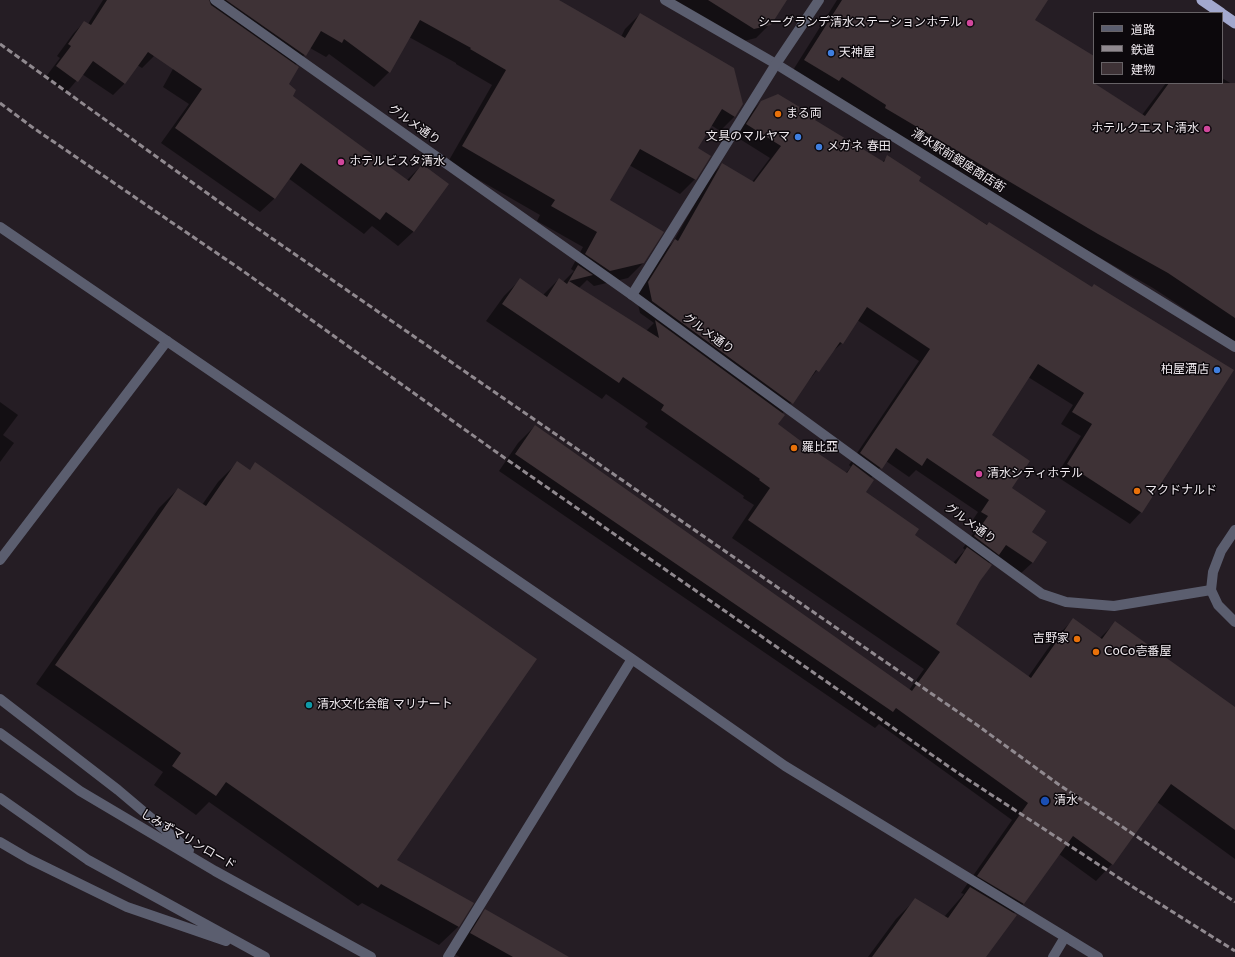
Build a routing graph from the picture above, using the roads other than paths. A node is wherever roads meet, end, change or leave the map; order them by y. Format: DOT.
graph roads {
  1 [pos="215,0"];
  2 [pos="665,0"];
  3 [pos="819,0"];
  4 [pos="1202,0"];
  5 [pos="1218,12"];
  6 [pos="1223,15"];
  7 [pos="1235,23"];
  8 [pos="776,64"];
  9 [pos="0,227"];
  10 [pos="632,294"];
  11 [pos="167,341"];
  12 [pos="1235,347"];
  13 [pos="1235,530"];
  14 [pos="0,560"];
  15 [pos="1211,590"];
  16 [pos="1235,622"];
  17 [pos="632,659"];
  18 [pos="0,699"];
  19 [pos="0,733"];
  20 [pos="0,798"];
  21 [pos="0,842"];
  22 [pos="215,871"];
  23 [pos="1065,937"];
  24 [pos="255,951"];
  25 [pos="265,957"];
  26 [pos="371,957"];
  27 [pos="448,957"];
  28 [pos="1053,957"];
  29 [pos="1098,957"];
  1 -- 10 [label="street, グルメ通り"];
  2 -- 8 [label="street, 清水駅前銀座商店街"];
  3 -- 8 [label="street"];
  4 -- 5 [label="highway"];
  6 -- 7 [label="highway"];
  8 -- 10 [label="street"];
  8 -- 12 [label="street, 清水駅前銀座商店街"];
  9 -- 11 [label="street"];
  10 -- 15 [label="street, グルメ通り"];
  11 -- 14 [label="street"];
  11 -- 17 [label="street"];
  13 -- 15 [label="street"];
  15 -- 16 [label="street"];
  17 -- 23 [label="street"];
  17 -- 27 [label="street"];
  18 -- 22 [label="street"];
  19 -- 22 [label="street, しみずマリンロード"];
  20 -- 24 [label="street"];
  21 -- 24 [label="street"];
  22 -- 26 [label="street, しみずマリンロード"];
  23 -- 28 [label="street"];
  23 -- 29 [label="street"];
  24 -- 25 [label="street"];
}
